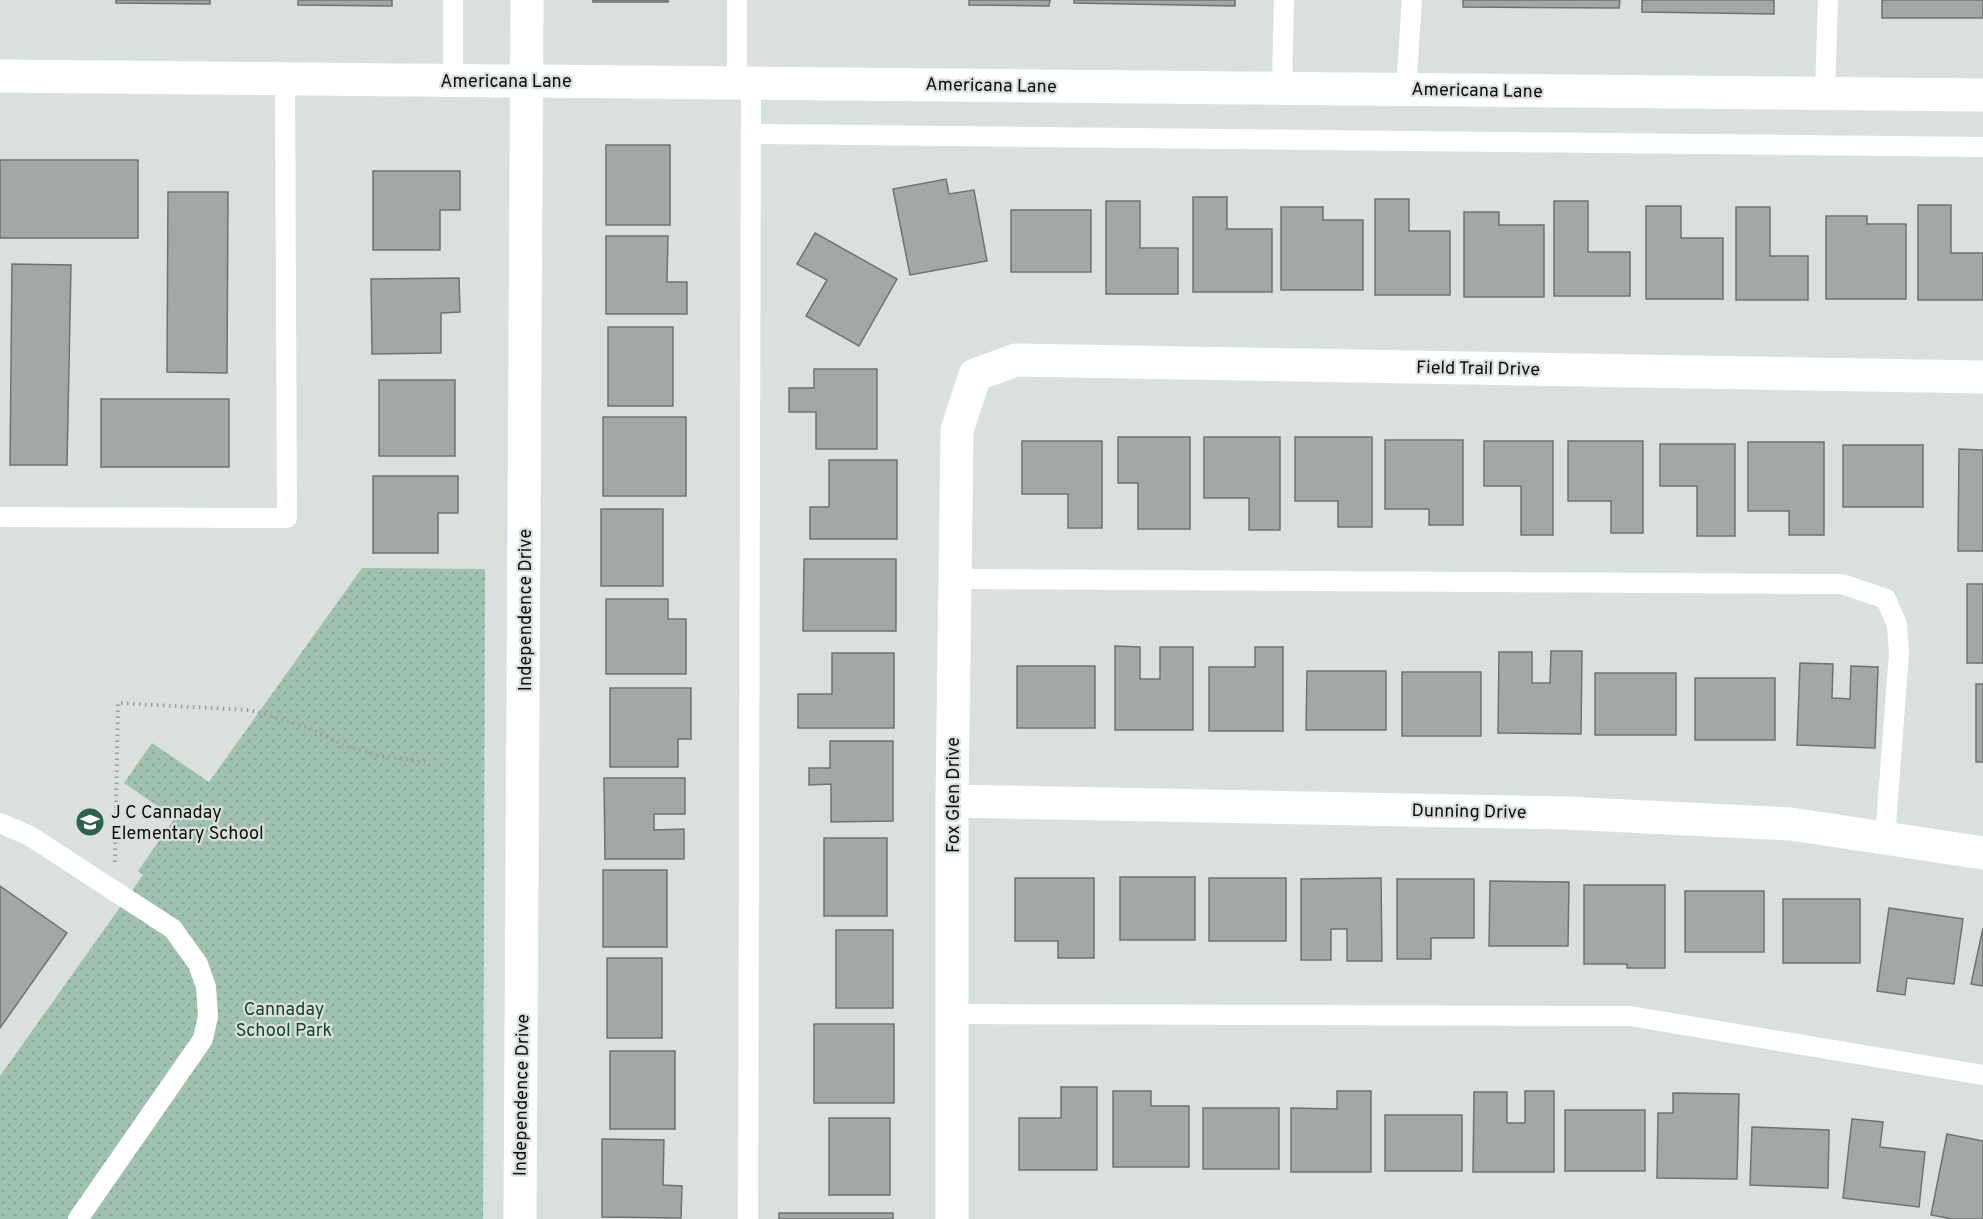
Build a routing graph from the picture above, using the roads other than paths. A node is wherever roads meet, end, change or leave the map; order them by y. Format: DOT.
graph roads {
  1 [pos="453,0"];
  2 [pos="527,0"];
  3 [pos="737,0"];
  4 [pos="1284,0"];
  5 [pos="1412,0"];
  6 [pos="1828,0"];
  7 [pos="0,76"];
  8 [pos="285,79"];
  9 [pos="453,81"];
  10 [pos="528,81"];
  11 [pos="744,83"];
  12 [pos="1282,88"];
  13 [pos="1406,89"];
  14 [pos="1825,93"];
  15 [pos="1983,95"];
  16 [pos="751,134"];
  17 [pos="1983,147"];
  18 [pos="975,375"];
  19 [pos="1983,376"];
  20 [pos="0,517"];
  21 [pos="955,579"];
  22 [pos="952,801"];
  23 [pos="0,823"];
  24 [pos="1885,838"];
  25 [pos="1983,853"];
  26 [pos="952,1014"];
  27 [pos="1983,1075"];
  28 [pos="78,1219"];
  29 [pos="520,1219"];
  30 [pos="748,1219"];
  31 [pos="952,1219"];
  1 -- 9 [label="lane"];
  2 -- 10 [label="street, Independence Drive"];
  3 -- 11 [label="lane"];
  4 -- 12 [label="lane"];
  5 -- 13 [label="lane"];
  6 -- 14 [label="lane"];
  7 -- 8 [label="street, Americana Lane"];
  8 -- 9 [label="street, Americana Lane"];
  8 -- 20 [label="lane"];
  9 -- 10 [label="street, Americana Lane"];
  10 -- 11 [label="street, Americana Lane"];
  10 -- 29 [label="street, Independence Drive"];
  11 -- 12 [label="street, Americana Lane"];
  11 -- 16 [label="lane"];
  12 -- 13 [label="street, Americana Lane"];
  13 -- 14 [label="street, Americana Lane"];
  14 -- 15 [label="street, Americana Lane"];
  16 -- 17 [label="lane"];
  16 -- 30 [label="lane"];
  18 -- 19 [label="street, Field Trail Drive"];
  18 -- 21 [label="street, Fox Glen Drive"];
  21 -- 22 [label="street, Fox Glen Drive"];
  21 -- 24 [label="lane"];
  22 -- 24 [label="street, Dunning Drive"];
  22 -- 26 [label="street, Fox Glen Drive"];
  23 -- 28 [label="lane"];
  24 -- 25 [label="street, Dunning Drive"];
  26 -- 27 [label="lane"];
  26 -- 31 [label="street, Fox Glen Drive"];
}
